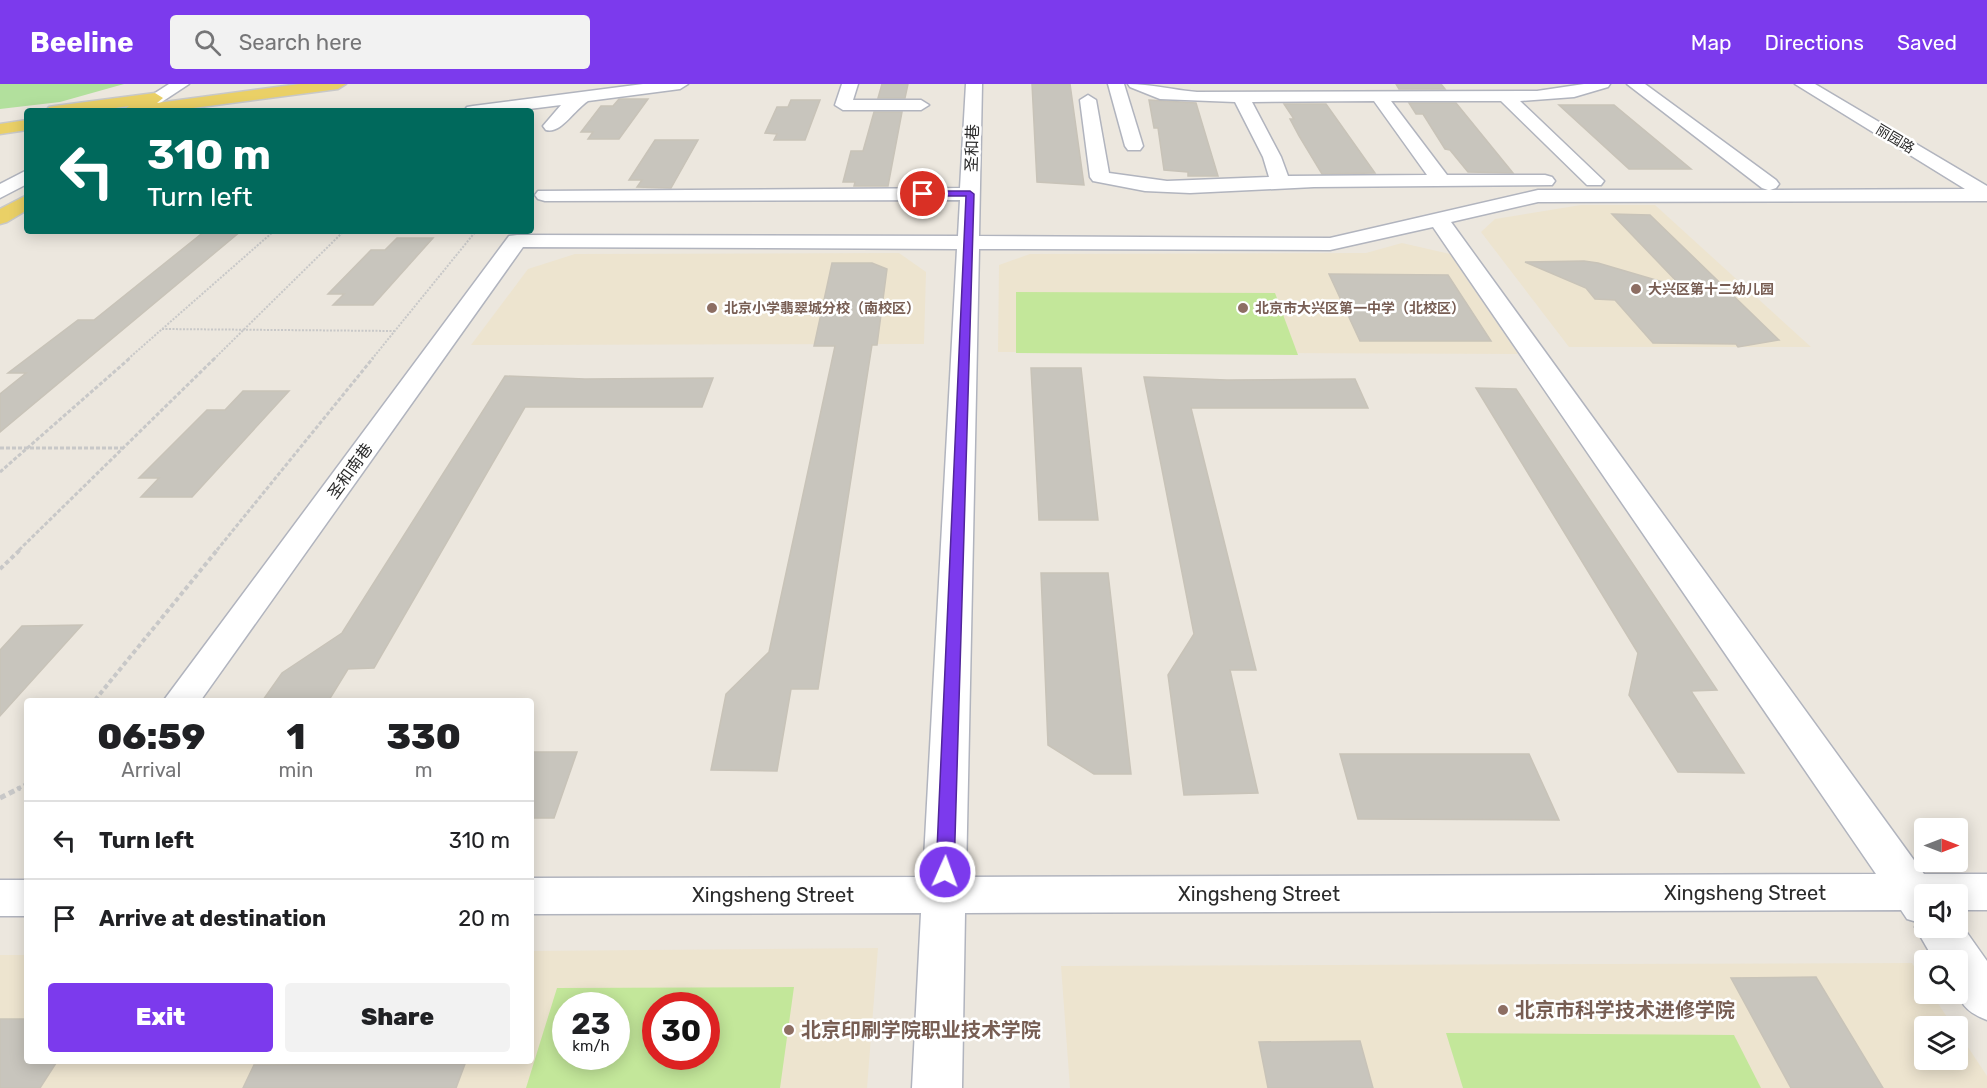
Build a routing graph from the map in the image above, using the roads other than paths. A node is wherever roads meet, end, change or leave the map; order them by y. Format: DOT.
graph roads {
  1 [pos="261,84"];
  2 [pos="338,84"];
  3 [pos="850,84"];
  4 [pos="974,84"];
  5 [pos="1116,84"];
  6 [pos="1136,84"];
  7 [pos="1602,84"];
  8 [pos="1635,84"];
  9 [pos="1803,84"];
  10 [pos="670,85"];
  11 [pos="205,86"];
  12 [pos="620,88"];
  13 [pos="1407,90"];
  14 [pos="485,91"];
  15 [pos="1269,91"];
  16 [pos="1379,96"];
  17 [pos="1505,96"];
  18 [pos="583,97"];
  19 [pos="1241,97"];
  20 [pos="1088,100"];
  21 [pos="169,101"];
  22 [pos="921,105"];
  23 [pos="89,108"];
  24 [pos="147,108"];
  25 [pos="468,108"];
  26 [pos="497,108"];
  27 [pos="24,115"];
  28 [pos="0,118"];
  29 [pos="24,125"];
  30 [pos="552,126"];
  31 [pos="0,129"];
  32 [pos="1134,147"];
  33 [pos="24,178"];
  34 [pos="1442,181"];
  35 [pos="1594,181"];
  36 [pos="1281,182"];
  37 [pos="24,188"];
  38 [pos="0,192"];
  39 [pos="970,194"];
  40 [pos="545,195"];
  41 [pos="1987,195"];
  42 [pos="0,202"];
  43 [pos="24,203"];
  44 [pos="0,218"];
  45 [pos="1438,219"];
  46 [pos="967,244"];
  47 [pos="183,698"];
  48 [pos="1987,892"];
  49 [pos="944,895"];
  50 [pos="534,896"];
  51 [pos="1914,896"];
  52 [pos="1968,897"];
  53 [pos="0,898"];
  54 [pos="24,898"];
  55 [pos="1914,910"];
  56 [pos="1944,938"];
  57 [pos="1987,999"];
  58 [pos="937,1088"];
  1 -- 11 [label="main road"];
  2 -- 21 [label="main road"];
  3 -- 22 [label="street"];
  4 -- 39 [label="street, 圣和巷"];
  5 -- 32 [label="street"];
  6 -- 19 [label="street"];
  7 -- 17 [label="street"];
  8 -- 35 [label="street"];
  9 -- 41 [label="street, 丽园路"];
  10 -- 12 [label="street"];
  11 -- 21 [label="main road"];
  12 -- 18 [label="street"];
  13 -- 16 [label="street"];
  13 -- 17 [label="street"];
  14 -- 25 [label="street"];
  15 -- 16 [label="street"];
  15 -- 19 [label="street"];
  16 -- 34 [label="street"];
  17 -- 35 [label="street"];
  18 -- 26 [label="street"];
  18 -- 30 [label="street"];
  19 -- 36 [label="street"];
  20 -- 36 [label="street"];
  21 -- 23 [label="main road"];
  21 -- 24 [label="main road"];
  27 -- 28 [label="main road"];
  29 -- 31 [label="main road"];
  33 -- 38 [label="street"];
  34 -- 35 [label="street"];
  34 -- 36 [label="street"];
  37 -- 42 [label="main road"];
  39 -- 40 [label="street"];
  39 -- 46 [label="street, 圣和巷"];
  41 -- 45 [label="street"];
  43 -- 44 [label="main road"];
  45 -- 46 [label="street"];
  45 -- 51 [label="street"];
  46 -- 47 [label="street, 圣和南巷"];
  46 -- 49 [label="street, 圣和巷"];
  48 -- 52 [label="street, Xingsheng Street"];
  49 -- 50 [label="street, Xingsheng Street"];
  49 -- 55 [label="street, Xingsheng Street"];
  49 -- 58 [label="street, 圣和巷"];
  53 -- 54 [label="street"];
  56 -- 57 [label="street"];
}
